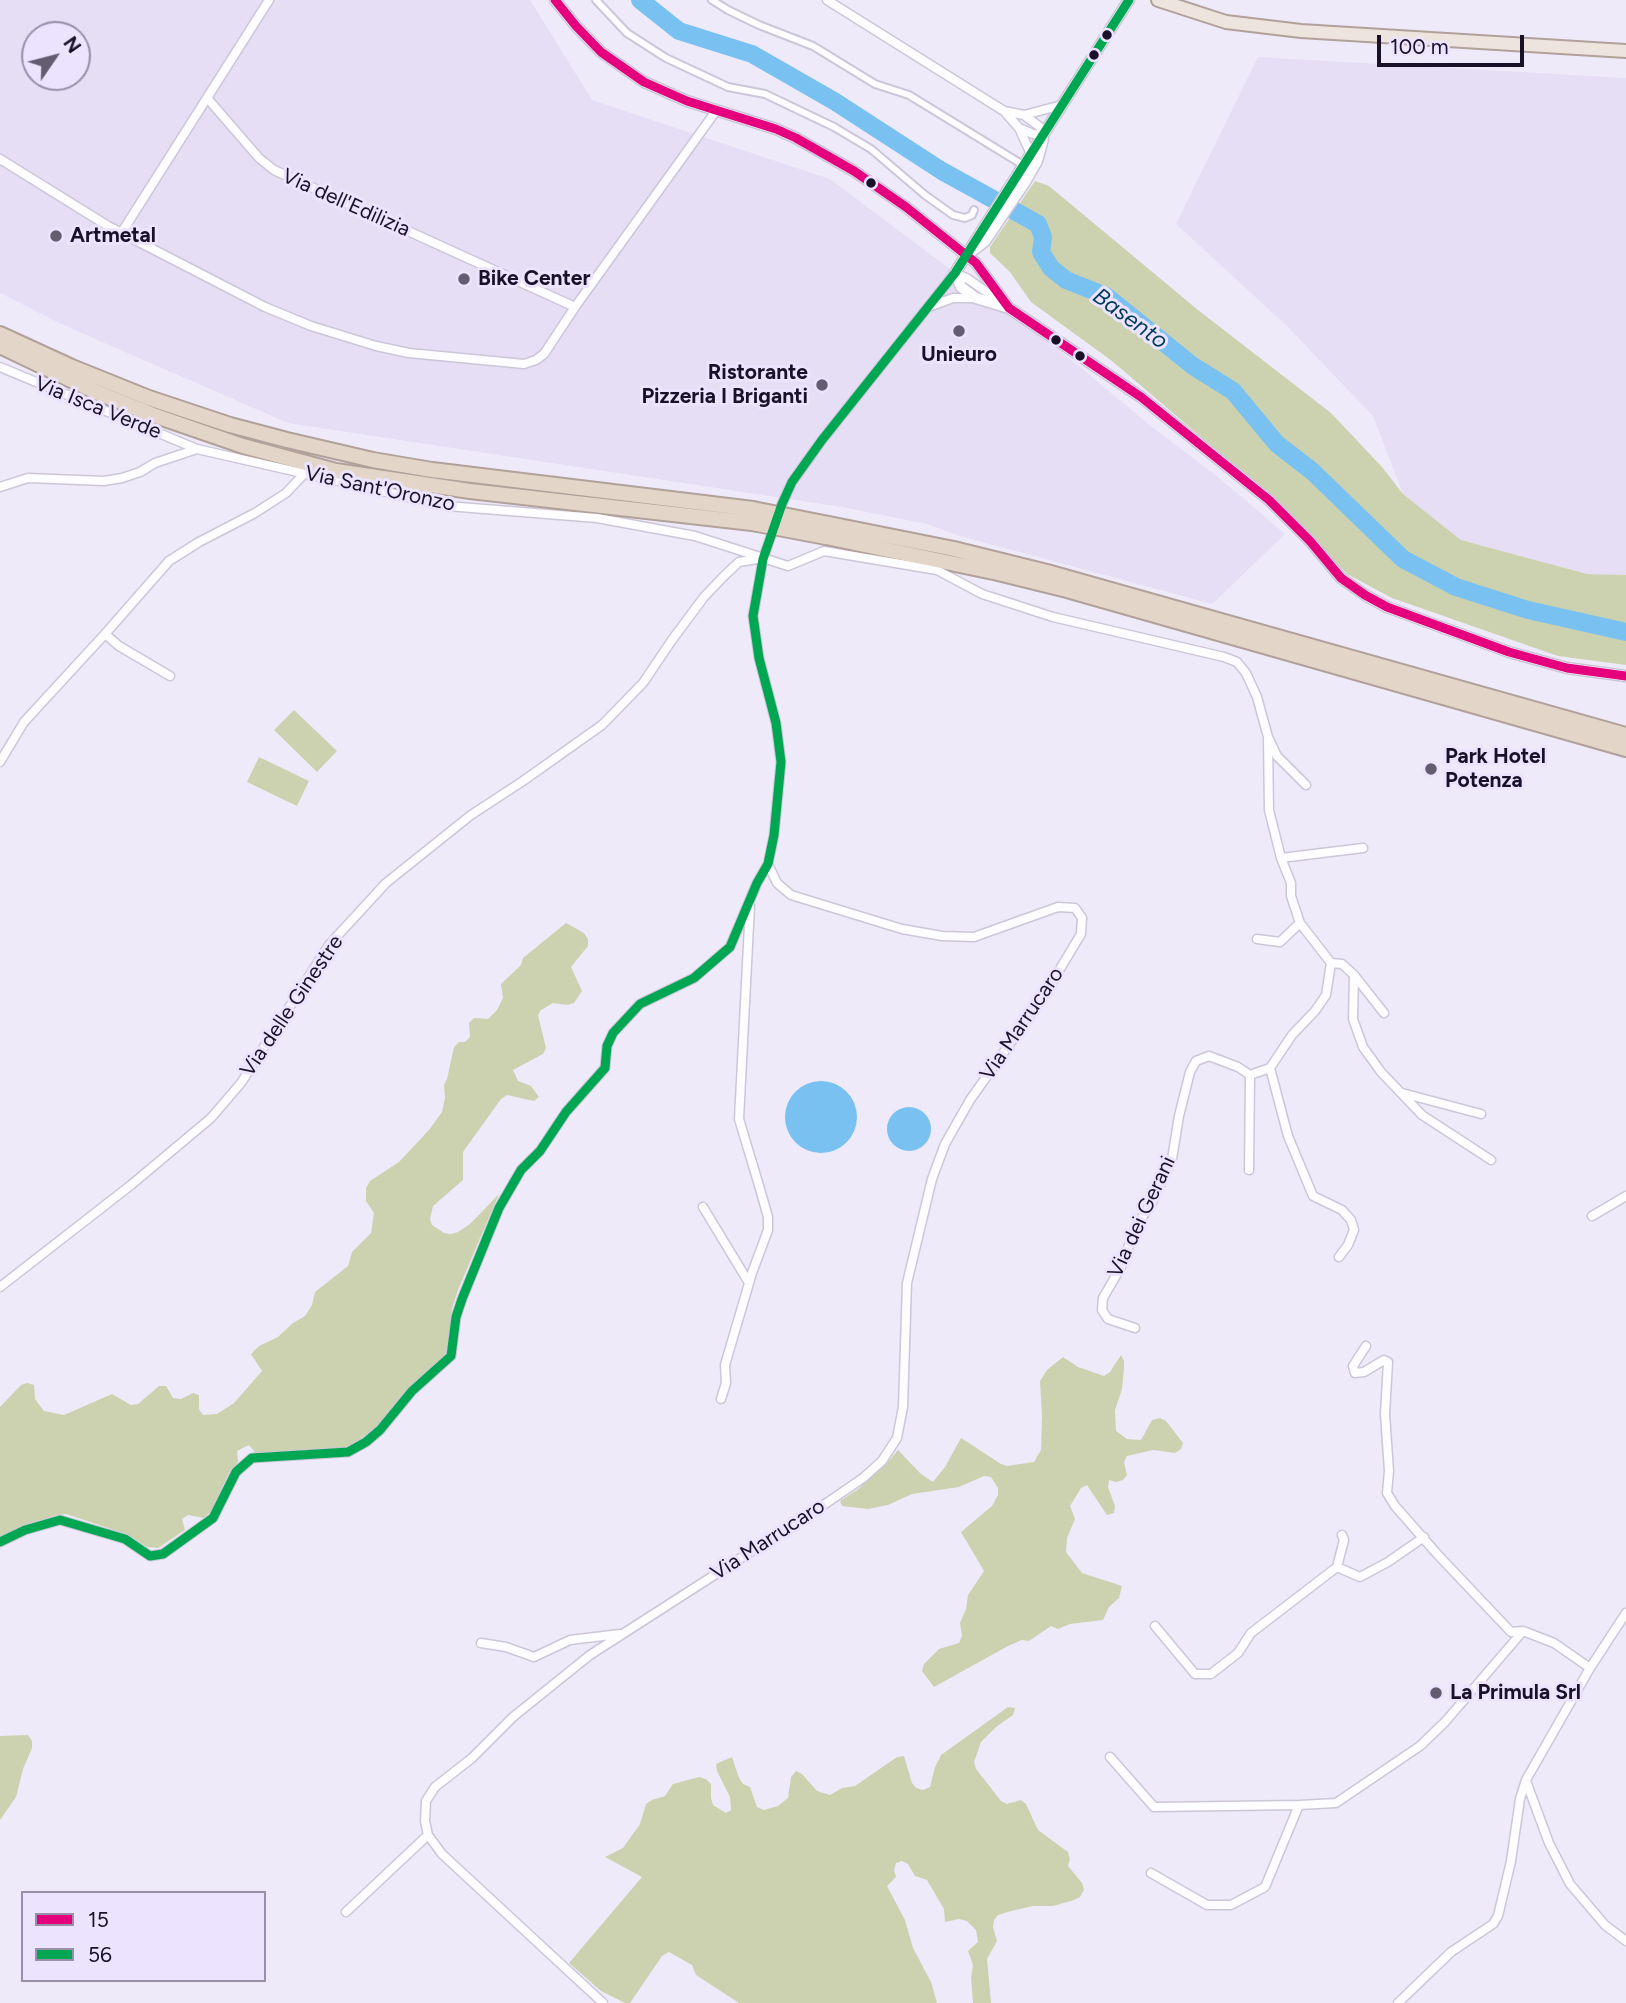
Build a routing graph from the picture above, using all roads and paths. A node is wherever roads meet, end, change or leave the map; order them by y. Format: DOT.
graph roads {
  1 [pos="270,0"];
  2 [pos="555,0"];
  3 [pos="596,0"];
  4 [pos="712,0"];
  5 [pos="827,0"];
  6 [pos="1129,0"];
  7 [pos="1158,0"];
  8 [pos="1174,2"];
  9 [pos="1626,51"];
  10 [pos="208,99"];
  11 [pos="1062,105"];
  12 [pos="716,111"];
  13 [pos="1004,111"];
  14 [pos="1024,115"];
  15 [pos="1019,128"];
  16 [pos="1044,135"];
  17 [pos="1030,152"];
  18 [pos="0,159"];
  19 [pos="1023,164"];
  20 [pos="1021,179"];
  21 [pos="974,210"];
  22 [pos="122,232"];
  23 [pos="967,255"];
  24 [pos="955,273"];
  25 [pos="976,298"];
  26 [pos="575,307"];
  27 [pos="928,307"];
  28 [pos="1009,308"];
  29 [pos="0,334"];
  30 [pos="0,346"];
  31 [pos="0,367"];
  32 [pos="197,449"];
  33 [pos="304,474"];
  34 [pos="0,486"];
  35 [pos="752,516"];
  36 [pos="828,531"];
  37 [pos="763,559"];
  38 [pos="105,634"];
  39 [pos="170,676"];
  40 [pos="1626,676"];
  41 [pos="1626,735"];
  42 [pos="1268,737"];
  43 [pos="1626,749"];
  44 [pos="0,762"];
  45 [pos="1306,785"];
  46 [pos="1363,848"];
  47 [pos="1281,858"];
  48 [pos="768,864"];
  49 [pos="751,900"];
  50 [pos="1300,923"];
  51 [pos="1258,939"];
  52 [pos="1331,963"];
  53 [pos="1354,975"];
  54 [pos="1384,1013"];
  55 [pos="1270,1068"];
  56 [pos="1250,1075"];
  57 [pos="1402,1093"];
  58 [pos="1481,1114"];
  59 [pos="1492,1160"];
  60 [pos="1249,1170"];
  61 [pos="1626,1196"];
  62 [pos="702,1207"];
  63 [pos="1592,1216"];
  64 [pos="1339,1257"];
  65 [pos="749,1283"];
  66 [pos="0,1287"];
  67 [pos="1135,1328"];
  68 [pos="1366,1346"];
  69 [pos="721,1399"];
  70 [pos="1342,1535"];
  71 [pos="1424,1537"];
  72 [pos="0,1542"];
  73 [pos="1337,1567"];
  74 [pos="1626,1613"];
  75 [pos="1155,1626"];
  76 [pos="1523,1631"];
  77 [pos="622,1634"];
  78 [pos="481,1643"];
  79 [pos="1590,1668"];
  80 [pos="1110,1758"];
  81 [pos="1526,1780"];
  82 [pos="1299,1805"];
  83 [pos="428,1835"];
  84 [pos="1151,1873"];
  85 [pos="346,1912"];
  86 [pos="1626,1941"];
  87 [pos="604,2003"];
  88 [pos="1398,2003"];
  1 -- 10 [label="street"];
  2 -- 12 [label="street"];
  3 -- 21 [label="street"];
  4 -- 19 [label="street"];
  5 -- 13 [label="street"];
  6 -- 11 [label="street"];
  7 -- 8 [label="main road"];
  8 -- 9 [label="main road"];
  10 -- 22 [label="street"];
  10 -- 26 [label="street, Via dell'Edilizia"];
  11 -- 14 [label="street"];
  11 -- 16 [label="street"];
  12 -- 23 [label="street"];
  12 -- 26 [label="street"];
  13 -- 14 [label="street"];
  13 -- 15 [label="street"];
  14 -- 16 [label="street"];
  15 -- 16 [label="street"];
  15 -- 17 [label="street"];
  16 -- 17 [label="street"];
  16 -- 20 [label="street"];
  17 -- 19 [label="street"];
  18 -- 22 [label="street"];
  19 -- 20 [label="street"];
  20 -- 23 [label="street"];
  22 -- 26 [label="street"];
  23 -- 24 [label="street"];
  23 -- 28 [label="street"];
  24 -- 25 [label="street"];
  24 -- 27 [label="street"];
  24 -- 28 [label="street"];
  25 -- 27 [label="street"];
  25 -- 28 [label="street"];
  27 -- 37 [label="street"];
  28 -- 40 [label="street"];
  29 -- 35 [label="highway"];
  30 -- 35 [label="highway"];
  31 -- 32 [label="street, Via Isca Verde"];
  32 -- 33 [label="street, Via Sant'Oronzo"];
  32 -- 34 [label="street"];
  33 -- 37 [label="street, Via Sant'Oronzo"];
  33 -- 38 [label="street"];
  35 -- 36 [label="highway, bridge"];
  36 -- 41 [label="highway"];
  36 -- 43 [label="highway"];
  37 -- 42 [label="street"];
  37 -- 48 [label="street"];
  37 -- 66 [label="street, Via delle Ginestre"];
  38 -- 39 [label="street"];
  38 -- 44 [label="street"];
  42 -- 45 [label="street"];
  42 -- 47 [label="street"];
  46 -- 47 [label="street"];
  47 -- 50 [label="street"];
  48 -- 49 [label="street"];
  48 -- 77 [label="street, Via Marrucaro"];
  49 -- 65 [label="street"];
  49 -- 72 [label="street"];
  50 -- 51 [label="street"];
  50 -- 52 [label="street"];
  52 -- 53 [label="street"];
  52 -- 55 [label="street"];
  53 -- 54 [label="street"];
  53 -- 57 [label="street"];
  55 -- 56 [label="street"];
  55 -- 64 [label="street"];
  56 -- 60 [label="street"];
  56 -- 67 [label="street, Via dei Gerani"];
  57 -- 58 [label="street"];
  57 -- 59 [label="street"];
  61 -- 63 [label="street"];
  62 -- 65 [label="street"];
  65 -- 69 [label="street"];
  68 -- 71 [label="street"];
  70 -- 73 [label="street"];
  71 -- 73 [label="street"];
  71 -- 76 [label="street"];
  73 -- 75 [label="street"];
  74 -- 79 [label="street"];
  76 -- 79 [label="street"];
  76 -- 82 [label="street"];
  77 -- 78 [label="street, Via Marrucaro"];
  77 -- 83 [label="street, Via Marrucaro"];
  79 -- 81 [label="street"];
  80 -- 82 [label="street"];
  81 -- 86 [label="street"];
  81 -- 88 [label="street"];
  82 -- 84 [label="street"];
  83 -- 85 [label="street"];
  83 -- 87 [label="street"];
}
